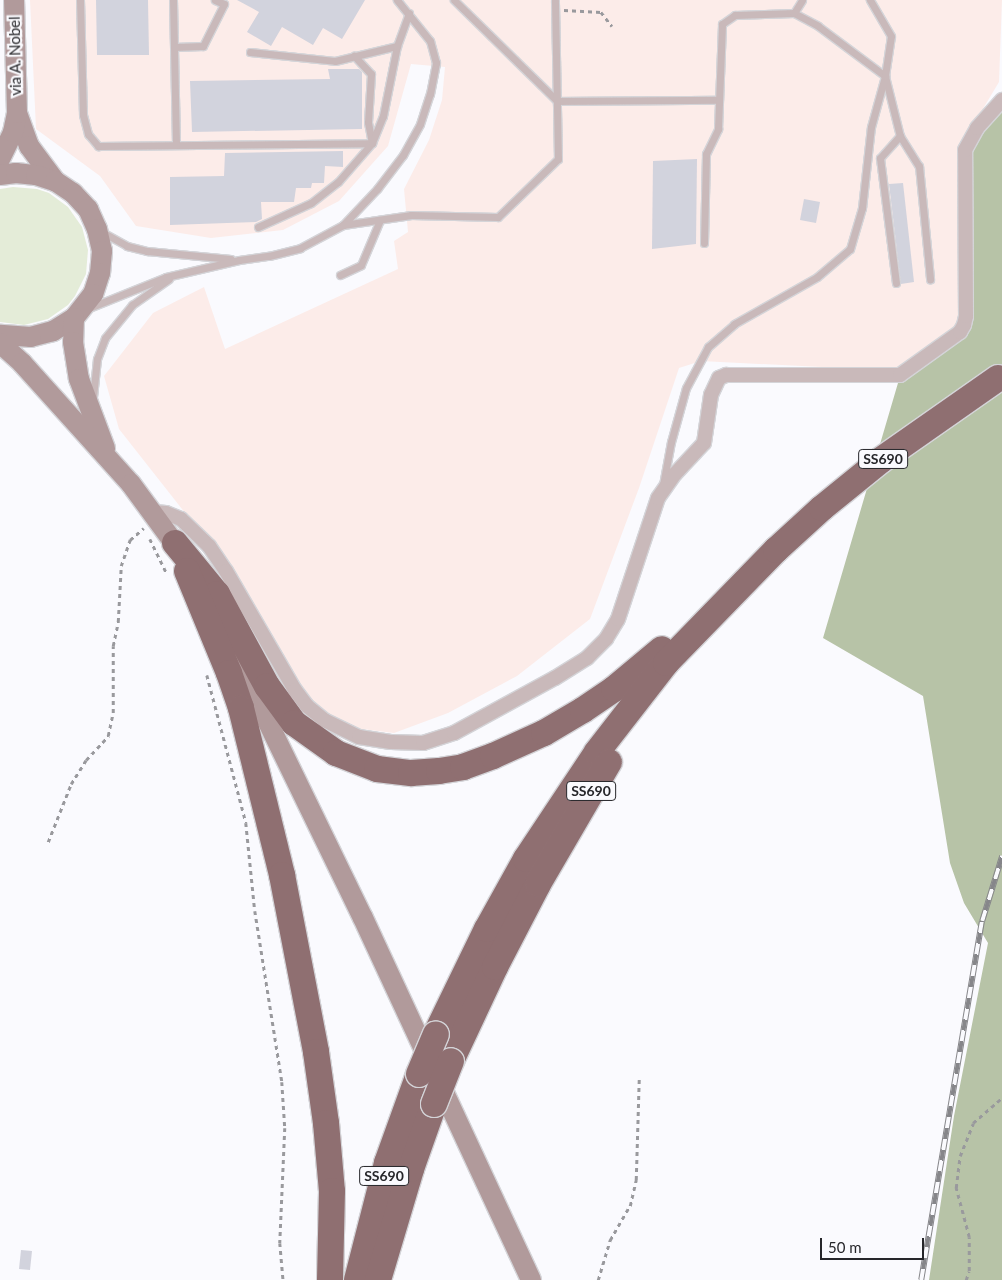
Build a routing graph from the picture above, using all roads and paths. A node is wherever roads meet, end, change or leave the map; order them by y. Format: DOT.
graph roads {
  1 [pos="14,0"];
  2 [pos="80,0"];
  3 [pos="174,0"];
  4 [pos="215,0"];
  5 [pos="397,0"];
  6 [pos="454,0"];
  7 [pos="555,0"];
  8 [pos="802,0"];
  9 [pos="870,0"];
  10 [pos="555,10"];
  11 [pos="409,13"];
  12 [pos="794,13"];
  13 [pos="612,26"];
  14 [pos="397,46"];
  15 [pos="174,47"];
  16 [pos="250,52"];
  17 [pos="354,56"];
  18 [pos="885,76"];
  19 [pos="719,100"];
  20 [pos="1002,100"];
  21 [pos="557,101"];
  22 [pos="17,113"];
  23 [pos="900,136"];
  24 [pos="372,143"];
  25 [pos="176,146"];
  26 [pos="0,159"];
  27 [pos="0,176"];
  28 [pos="55,181"];
  29 [pos="380,220"];
  30 [pos="343,225"];
  31 [pos="258,228"];
  32 [pos="97,229"];
  33 [pos="704,243"];
  34 [pos="239,260"];
  35 [pos="180,273"];
  36 [pos="340,275"];
  37 [pos="930,279"];
  38 [pos="896,283"];
  39 [pos="77,315"];
  40 [pos="0,335"];
  41 [pos="0,343"];
  42 [pos="998,378"];
  43 [pos="97,430"];
  44 [pos="116,467"];
  45 [pos="662,490"];
  46 [pos="153,512"];
  47 [pos="175,543"];
  48 [pos="776,550"];
  49 [pos="168,578"];
  50 [pos="204,668"];
  51 [pos="48,842"];
  52 [pos="640,1077"];
  53 [pos="1002,1098"];
  54 [pos="283,1280"];
  55 [pos="330,1280"];
  56 [pos="357,1280"];
  57 [pos="378,1280"];
  58 [pos="531,1280"];
  59 [pos="598,1280"];
  60 [pos="966,1280"];
  1 -- 22 [label="main road, via A. Nobel"];
  2 -- 25 [label="lane"];
  3 -- 15 [label="lane"];
  4 -- 15 [label="lane"];
  5 -- 11 [label="lane"];
  6 -- 21 [label="lane"];
  7 -- 10 [label="lane"];
  8 -- 12 [label="lane"];
  9 -- 18 [label="lane"];
  10 -- 13 [label="path"];
  10 -- 21 [label="lane"];
  11 -- 14 [label="lane"];
  11 -- 30 [label="lane"];
  12 -- 18 [label="lane"];
  12 -- 19 [label="lane"];
  14 -- 17 [label="lane"];
  14 -- 24 [label="lane"];
  15 -- 25 [label="lane"];
  16 -- 17 [label="lane"];
  17 -- 24 [label="lane"];
  18 -- 23 [label="lane"];
  18 -- 45 [label="lane"];
  19 -- 21 [label="lane"];
  19 -- 33 [label="lane"];
  20 -- 45 [label="street"];
  21 -- 29 [label="lane"];
  22 -- 26 [label="main road"];
  22 -- 28 [label="main road"];
  23 -- 37 [label="lane"];
  23 -- 38 [label="lane"];
  24 -- 25 [label="lane"];
  24 -- 31 [label="lane"];
  27 -- 28 [label="main road"];
  28 -- 32 [label="main road"];
  29 -- 30 [label="lane"];
  29 -- 36 [label="lane"];
  30 -- 34 [label="lane"];
  32 -- 34 [label="lane"];
  32 -- 39 [label="main road"];
  34 -- 35 [label="lane"];
  35 -- 39 [label="lane"];
  35 -- 43 [label="lane"];
  39 -- 40 [label="main road"];
  39 -- 43 [label="main road"];
  41 -- 44 [label="main road"];
  42 -- 48 [label="highway, SS690"];
  43 -- 44 [label="main road"];
  44 -- 46 [label="main road"];
  45 -- 46 [label="street"];
  46 -- 47 [label="main road"];
  47 -- 48 [label="highway"];
  47 -- 55 [label="highway"];
  47 -- 58 [label="main road"];
  48 -- 56 [label="highway, SS690, bridge"];
  48 -- 57 [label="highway, SS690, bridge"];
  49 -- 51 [label="path"];
  50 -- 54 [label="path"];
  52 -- 59 [label="path"];
  53 -- 60 [label="path"];
}
